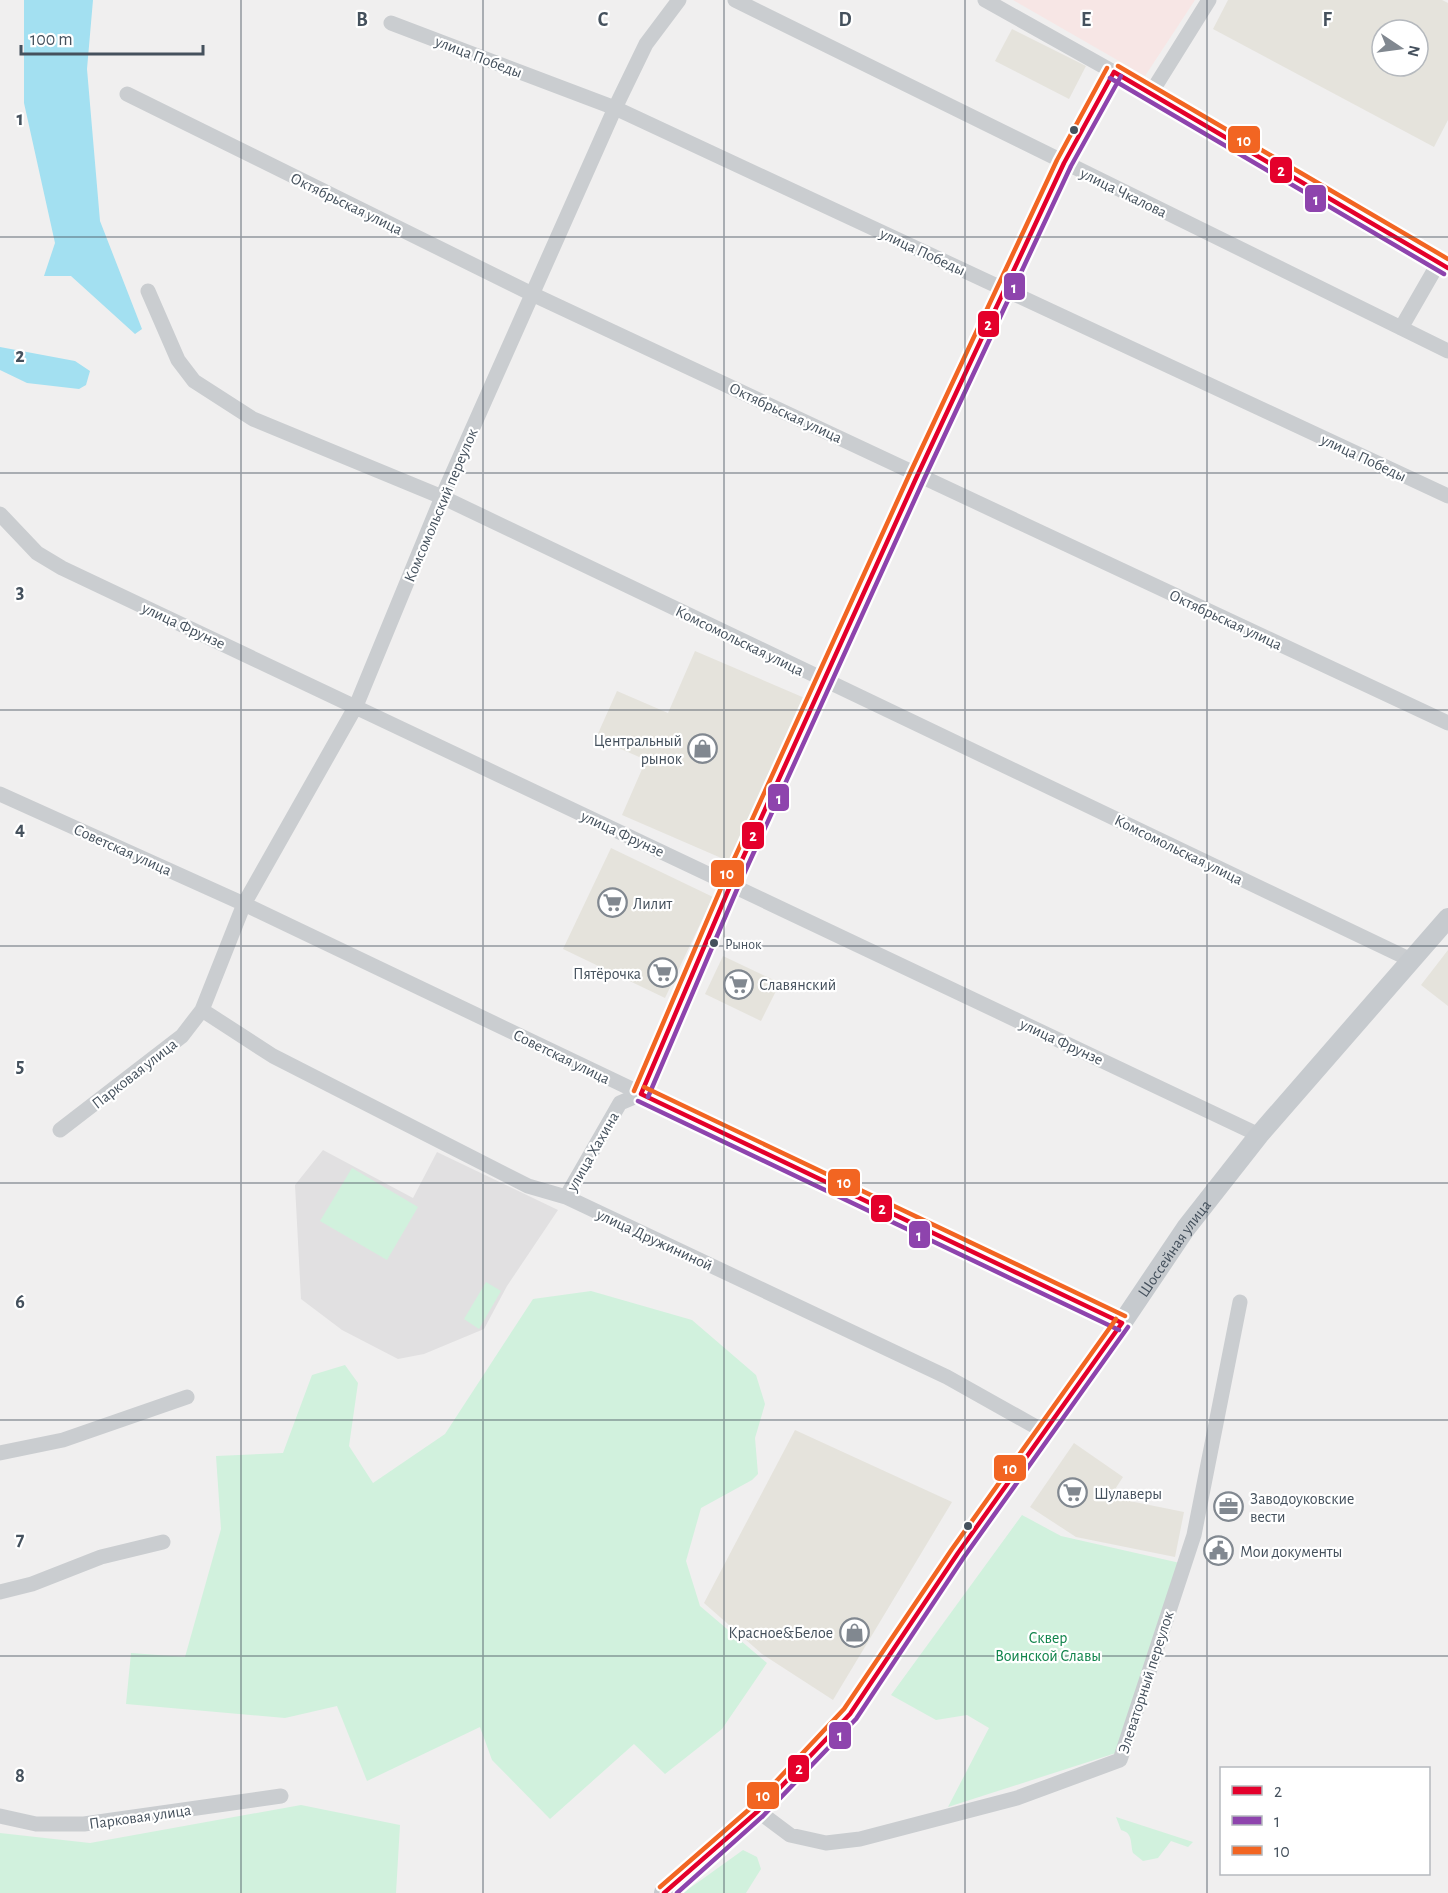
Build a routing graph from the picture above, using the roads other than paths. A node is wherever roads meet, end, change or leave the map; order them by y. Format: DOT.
graph roads {
  1 [pos="680,0"];
  2 [pos="735,0"];
  3 [pos="985,0"];
  4 [pos="1209,0"];
  5 [pos="391,23"];
  6 [pos="1114,72"];
  7 [pos="1151,93"];
  8 [pos="127,94"];
  9 [pos="615,108"];
  10 [pos="1064,163"];
  11 [pos="1444,265"];
  12 [pos="1004,288"];
  13 [pos="148,291"];
  14 [pos="532,294"];
  15 [pos="1401,328"];
  16 [pos="1448,351"];
  17 [pos="918,474"];
  18 [pos="1448,496"];
  19 [pos="442,497"];
  20 [pos="0,514"];
  21 [pos="824,680"];
  22 [pos="357,706"];
  23 [pos="1448,723"];
  24 [pos="0,794"];
  25 [pos="731,884"];
  26 [pos="244,903"];
  27 [pos="1448,918"];
  28 [pos="1411,960"];
  29 [pos="202,1010"];
  30 [pos="641,1094"];
  31 [pos="60,1130"];
  32 [pos="1259,1135"];
  33 [pos="566,1197"];
  34 [pos="1240,1302"];
  35 [pos="1122,1323"];
  36 [pos="187,1397"];
  37 [pos="1045,1432"];
  38 [pos="0,1453"];
  39 [pos="163,1542"];
  40 [pos="0,1592"];
  41 [pos="281,1796"];
  42 [pos="758,1811"];
  43 [pos="0,1816"];
  44 [pos="664,1893"];
  1 -- 9 [label="street, Комсомольский переулок"];
  2 -- 10 [label="street, улица Чкалова"];
  3 -- 6 [label="street"];
  4 -- 7 [label="street"];
  5 -- 9 [label="street, улица Победы"];
  6 -- 7 [label="street"];
  6 -- 10 [label="street"];
  7 -- 11 [label="street"];
  8 -- 14 [label="street, Октябрьская улица"];
  9 -- 12 [label="street, улица Победы"];
  9 -- 14 [label="street, Комсомольский переулок"];
  10 -- 12 [label="street"];
  10 -- 15 [label="street, улица Чкалова"];
  11 -- 15 [label="street"];
  12 -- 17 [label="street"];
  12 -- 18 [label="street, улица Победы"];
  13 -- 19 [label="street, Комсомольская улица"];
  14 -- 17 [label="street, Октябрьская улица"];
  14 -- 19 [label="street, Комсомольский переулок"];
  15 -- 16 [label="street, улица Чкалова"];
  17 -- 21 [label="street"];
  17 -- 23 [label="street, Октябрьская улица"];
  19 -- 21 [label="street, Комсомольская улица"];
  19 -- 22 [label="street, Комсомольский переулок"];
  20 -- 22 [label="street, улица Фрунзе"];
  21 -- 25 [label="street"];
  21 -- 28 [label="street, Комсомольская улица"];
  22 -- 25 [label="street, улица Фрунзе"];
  22 -- 26 [label="street, Комсомольский переулок"];
  24 -- 26 [label="street, Советская улица"];
  25 -- 30 [label="street"];
  25 -- 32 [label="street, улица Фрунзе"];
  26 -- 29 [label="street, Комсомольский переулок"];
  26 -- 30 [label="street, Советская улица"];
  27 -- 28 [label="main road, Шоссейная улица"];
  28 -- 32 [label="main road, Шоссейная улица"];
  29 -- 31 [label="street, Парковая улица"];
  29 -- 33 [label="street, улица Дружининой"];
  30 -- 33 [label="street, улица Хахина"];
  30 -- 35 [label="street, Советская улица"];
  32 -- 35 [label="main road, Шоссейная улица"];
  33 -- 37 [label="street, улица Дружининой"];
  34 -- 42 [label="street, Элеваторный переулок"];
  35 -- 37 [label="main road, Шоссейная улица"];
  36 -- 38 [label="street"];
  37 -- 42 [label="main road, Шоссейная улица"];
  39 -- 40 [label="street"];
  41 -- 43 [label="street, Парковая улица"];
  42 -- 44 [label="main road, Шоссейная улица"];
}
